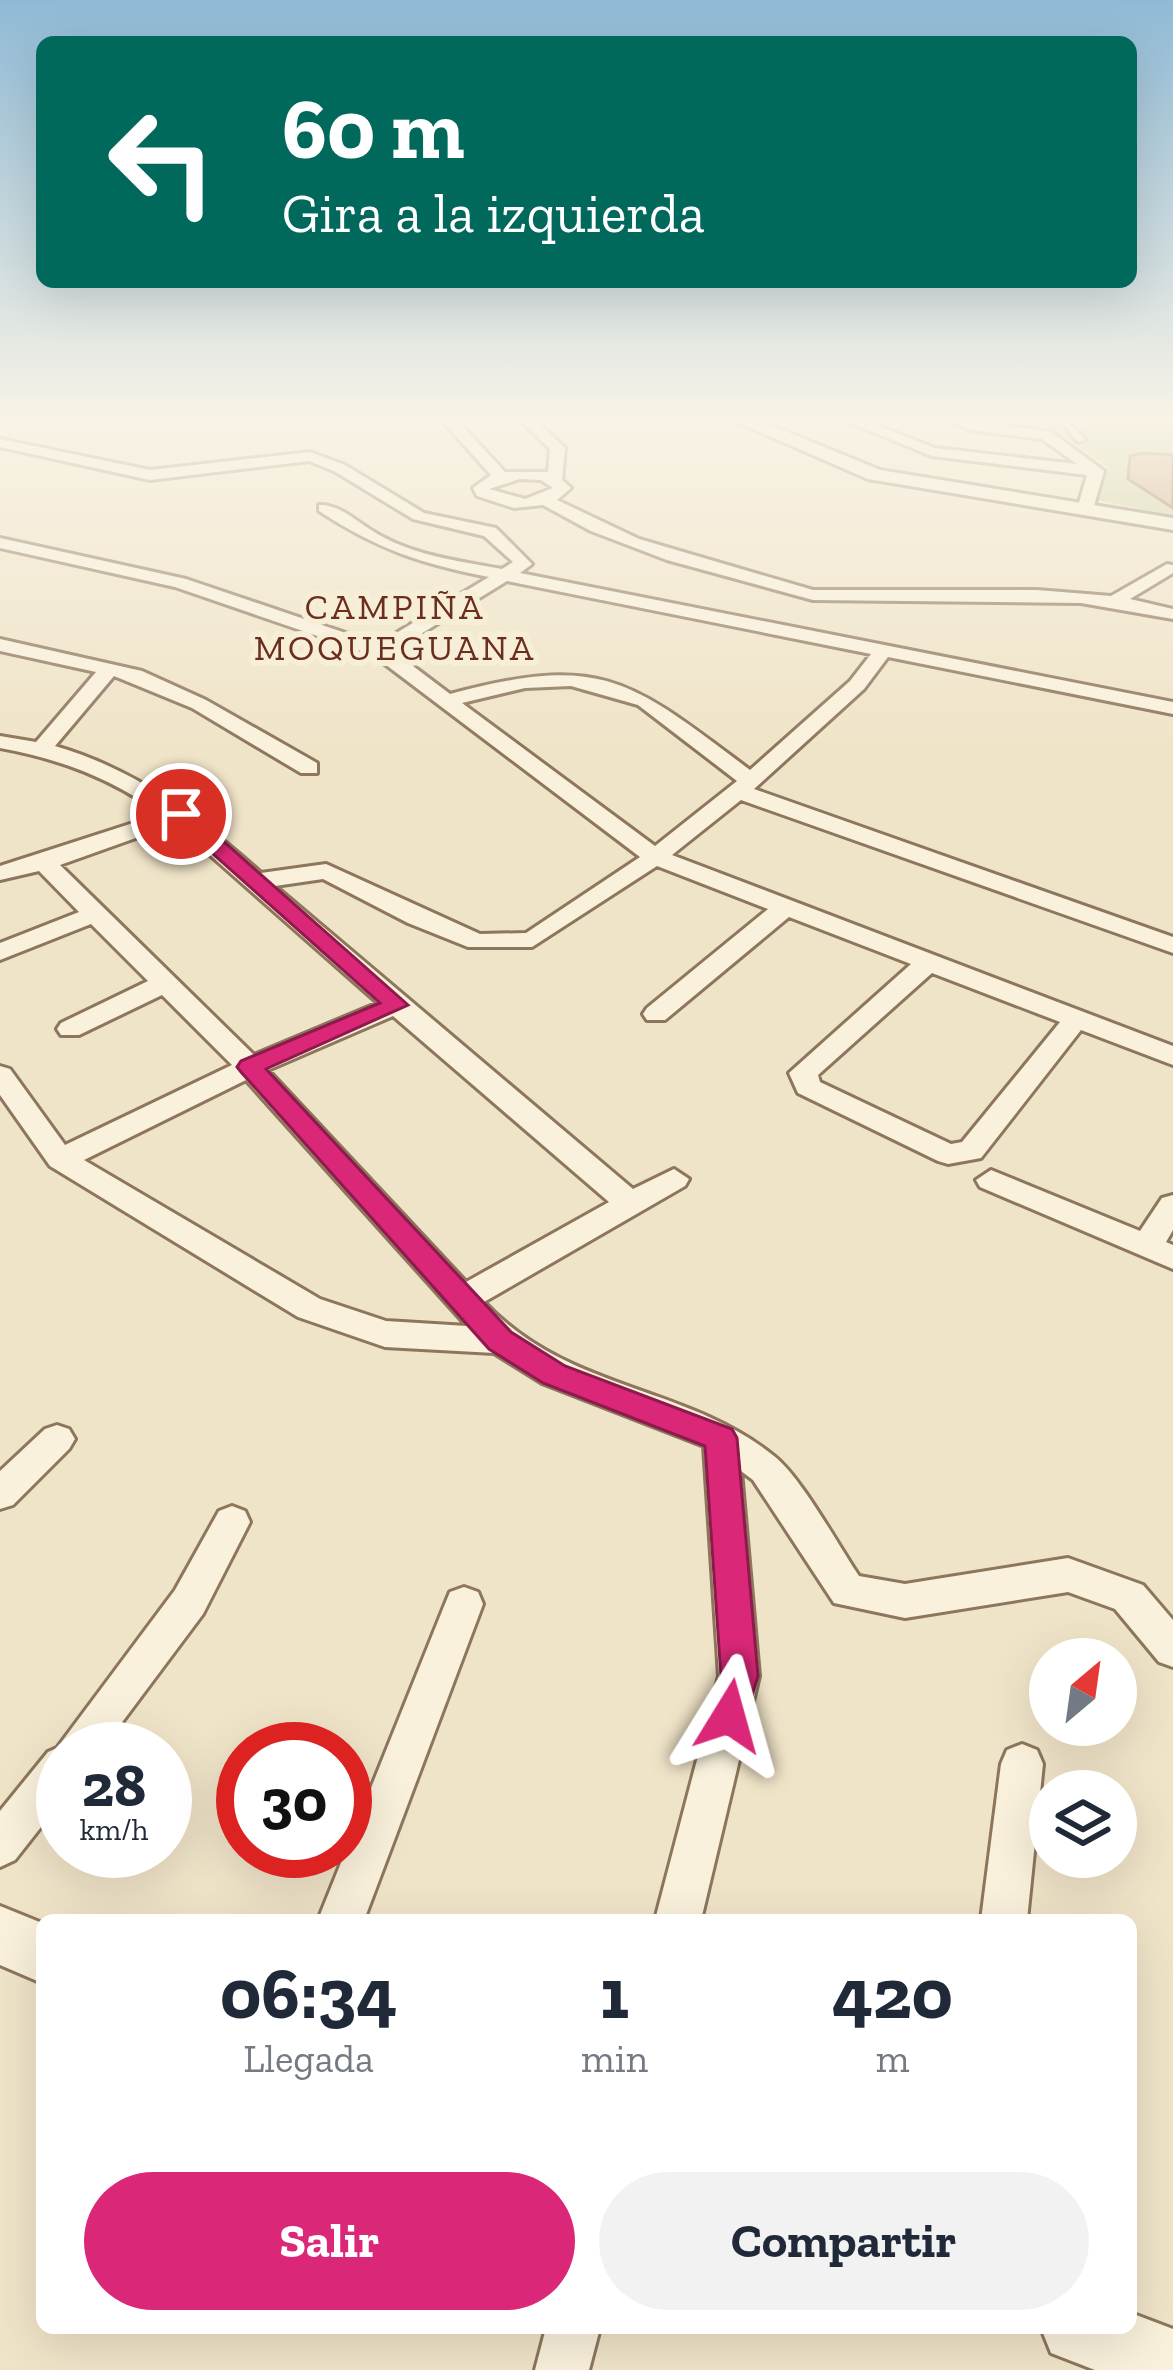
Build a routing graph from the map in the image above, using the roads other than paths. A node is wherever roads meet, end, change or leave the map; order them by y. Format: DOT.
graph roads {
  1 [pos="352,526"];
  2 [pos="471,526"];
  3 [pos="486,526"];
  4 [pos="595,526"];
  5 [pos="484,528"];
  6 [pos="0,543"];
  7 [pos="1167,569"];
  8 [pos="505,576"];
  9 [pos="1119,598"];
  10 [pos="1173,614"];
  11 [pos="1,647"];
  12 [pos="380,651"];
  13 [pos="881,653"];
  14 [pos="110,668"];
  15 [pos="449,700"];
  16 [pos="1173,708"];
  17 [pos="0,742"];
  18 [pos="43,746"];
  19 [pos="309,768"];
  20 [pos="744,786"];
  21 [pos="181,814"];
  22 [pos="655,857"];
  23 [pos="44,862"];
  24 [pos="0,873"];
  25 [pos="257,881"];
  26 [pos="786,908"];
  27 [pos="92,915"];
  28 [pos="1173,946"];
  29 [pos="0,952"];
  30 [pos="927,964"];
  31 [pos="165,983"];
  32 [pos="396,1005"];
  33 [pos="656,1014"];
  34 [pos="1076,1019"];
  35 [pos="70,1029"];
  36 [pos="1173,1056"];
  37 [pos="250,1067"];
  38 [pos="0,1075"];
  39 [pos="60,1159"];
  40 [pos="674,1179"];
  41 [pos="991,1180"];
  42 [pos="630,1203"];
  43 [pos="1173,1206"];
  44 [pos="1160,1252"];
  45 [pos="464,1298"];
  46 [pos="500,1341"];
  47 [pos="721,1438"];
  48 [pos="57,1439"];
  49 [pos="0,1494"];
  50 [pos="232,1522"];
  51 [pos="464,1604"];
  52 [pos="1173,1649"];
  53 [pos="97,1722"];
  54 [pos="1022,1764"];
  55 [pos="36,1800"];
  56 [pos="0,1845"];
  57 [pos="343,1914"];
  58 [pos="680,1914"];
  59 [pos="1005,1914"];
  60 [pos="0,1935"];
  61 [pos="36,1950"];
  62 [pos="571,2334"];
  63 [pos="1093,2334"];
  64 [pos="1173,2363"];
  65 [pos="562,2370"];
  1 -- 8 [label="street"];
  2 -- 5 [label="street"];
  3 -- 5 [label="street"];
  4 -- 9 [label="street"];
  5 -- 8 [label="street"];
  6 -- 12 [label="street"];
  7 -- 9 [label="street"];
  8 -- 12 [label="street"];
  8 -- 13 [label="street"];
  9 -- 10 [label="street"];
  11 -- 14 [label="street"];
  12 -- 15 [label="street"];
  13 -- 16 [label="street"];
  13 -- 20 [label="street"];
  14 -- 18 [label="street"];
  14 -- 19 [label="street"];
  15 -- 20 [label="street"];
  15 -- 22 [label="street"];
  17 -- 18 [label="street"];
  18 -- 21 [label="street"];
  20 -- 22 [label="street"];
  20 -- 28 [label="street"];
  21 -- 23 [label="street"];
  21 -- 25 [label="street"];
  22 -- 25 [label="street"];
  22 -- 26 [label="street"];
  23 -- 24 [label="street"];
  23 -- 27 [label="street"];
  25 -- 32 [label="street"];
  26 -- 30 [label="street"];
  26 -- 33 [label="street"];
  27 -- 29 [label="street"];
  27 -- 31 [label="street"];
  30 -- 34 [label="street"];
  30 -- 34 [label="street"];
  31 -- 35 [label="street"];
  31 -- 37 [label="street"];
  32 -- 37 [label="street"];
  32 -- 42 [label="street"];
  34 -- 36 [label="street"];
  37 -- 39 [label="street"];
  37 -- 45 [label="street"];
  38 -- 39 [label="street"];
  39 -- 46 [label="street"];
  40 -- 42 [label="street"];
  41 -- 44 [label="street"];
  42 -- 45 [label="street"];
  43 -- 44 [label="street"];
  45 -- 46 [label="street"];
  46 -- 47 [label="street"];
  47 -- 52 [label="street"];
  47 -- 58 [label="street"];
  48 -- 49 [label="street"];
  50 -- 53 [label="street"];
  51 -- 57 [label="street"];
  54 -- 59 [label="street"];
  55 -- 56 [label="street"];
  60 -- 61 [label="street"];
  62 -- 65 [label="street"];
  63 -- 64 [label="street"];
}
